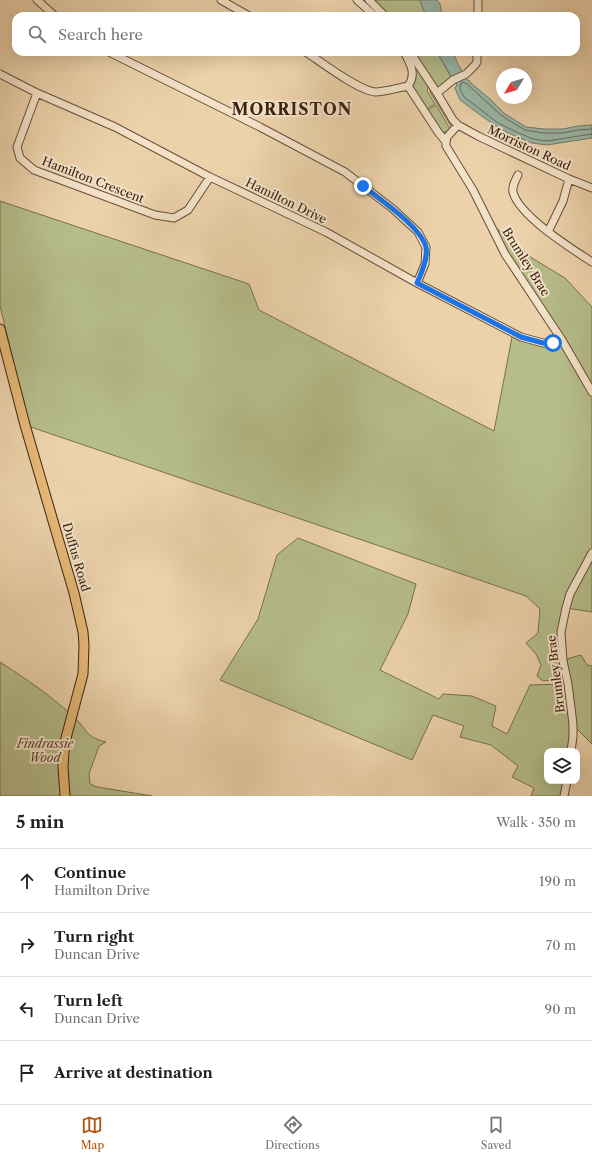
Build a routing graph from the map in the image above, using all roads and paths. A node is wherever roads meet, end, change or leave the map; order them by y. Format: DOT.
graph roads {
  1 [pos="37,0"];
  2 [pos="221,0"];
  3 [pos="359,0"];
  4 [pos="369,0"];
  5 [pos="478,0"];
  6 [pos="50,12"];
  7 [pos="242,12"];
  8 [pos="371,12"];
  9 [pos="381,12"];
  10 [pos="478,12"];
  11 [pos="117,56"];
  12 [pos="312,56"];
  13 [pos="406,56"];
  14 [pos="413,56"];
  15 [pos="477,56"];
  16 [pos="0,74"];
  17 [pos="408,86"];
  18 [pos="37,92"];
  19 [pos="438,93"];
  20 [pos="458,125"];
  21 [pos="446,142"];
  22 [pos="518,175"];
  23 [pos="210,177"];
  24 [pos="569,179"];
  25 [pos="592,188"];
  26 [pos="548,232"];
  27 [pos="592,262"];
  28 [pos="417,283"];
  29 [pos="0,329"];
  30 [pos="562,340"];
  31 [pos="2,348"];
  32 [pos="592,392"];
  33 [pos="592,553"];
  34 [pos="571,748"];
  35 [pos="566,784"];
  36 [pos="65,796"];
  37 [pos="564,796"];
  1 -- 6 [label="street"];
  2 -- 7 [label="street"];
  3 -- 8 [label="street"];
  4 -- 9 [label="street"];
  5 -- 10 [label="street"];
  11 -- 28 [label="street"];
  12 -- 17 [label="street"];
  13 -- 17 [label="street"];
  14 -- 19 [label="street"];
  15 -- 19 [label="street"];
  16 -- 18 [label="street, Hamilton Drive"];
  17 -- 21 [label="street, Brumley Brae"];
  18 -- 23 [label="street, Hamilton Drive"];
  18 -- 23 [label="street, Hamilton Crescent"];
  19 -- 20 [label="street"];
  20 -- 21 [label="street"];
  20 -- 24 [label="street, Morriston Road"];
  21 -- 30 [label="street, Brumley Brae"];
  22 -- 26 [label="street"];
  23 -- 28 [label="street, Hamilton Drive"];
  24 -- 25 [label="street, Morriston Road"];
  24 -- 26 [label="street"];
  26 -- 27 [label="street"];
  28 -- 30 [label="street, Hamilton Drive"];
  29 -- 31 [label="main road, Duffus Road"];
  30 -- 32 [label="street, Brumley Brae"];
  31 -- 36 [label="main road, Duffus Road"];
  33 -- 34 [label="street, Brumley Brae"];
  35 -- 37 [label="street"];
}
